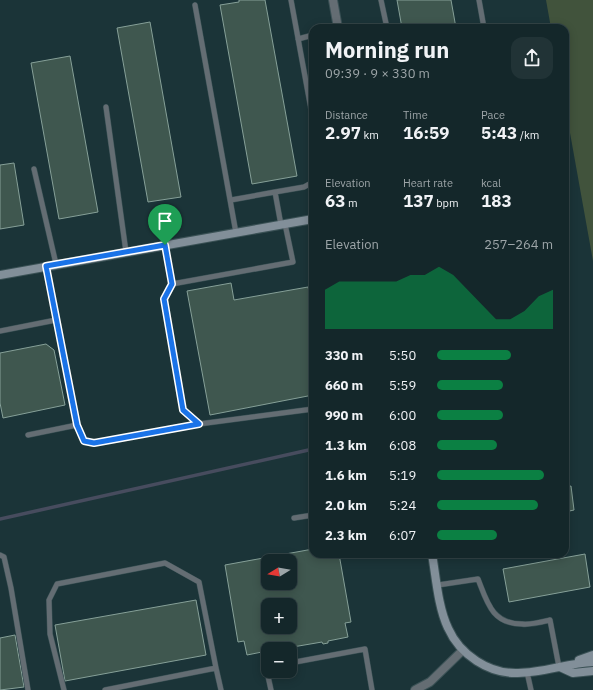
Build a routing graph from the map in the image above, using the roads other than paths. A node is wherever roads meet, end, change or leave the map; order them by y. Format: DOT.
graph roads {
  1 [pos="291,0"];
  2 [pos="333,0"];
  3 [pos="381,0"];
  4 [pos="479,0"];
  5 [pos="195,5"];
  6 [pos="337,24"];
  7 [pos="386,24"];
  8 [pos="483,24"];
  9 [pos="309,36"];
  10 [pos="298,38"];
  11 [pos="309,84"];
  12 [pos="306,85"];
  13 [pos="309,100"];
  14 [pos="106,107"];
  15 [pos="34,169"];
  16 [pos="309,185"];
  17 [pos="275,192"];
  18 [pos="230,200"];
  19 [pos="309,220"];
  20 [pos="283,224"];
  21 [pos="236,233"];
  22 [pos="165,245"];
  23 [pos="126,252"];
  24 [pos="56,264"];
  25 [pos="46,266"];
  26 [pos="0,275"];
  27 [pos="172,284"];
  28 [pos="56,320"];
  29 [pos="0,331"];
  30 [pos="309,410"];
  31 [pos="199,424"];
  32 [pos="77,425"];
  33 [pos="28,435"];
  34 [pos="309,516"];
  35 [pos="294,518"];
  36 [pos="0,555"];
  37 [pos="433,558"];
  38 [pos="438,585"];
  39 [pos="463,650"];
  40 [pos="593,654"];
  41 [pos="297,661"];
  42 [pos="593,662"];
  43 [pos="559,667"];
  44 [pos="216,668"];
  45 [pos="593,671"];
  46 [pos="527,672"];
  47 [pos="268,678"];
  48 [pos="28,690"];
  49 [pos="64,690"];
  50 [pos="105,690"];
  51 [pos="221,690"];
  52 [pos="271,690"];
  53 [pos="372,690"];
  54 [pos="415,690"];
  55 [pos="531,690"];
  1 -- 10 [label="lane"];
  2 -- 6 [label="street"];
  3 -- 7 [label="lane"];
  4 -- 8 [label="lane"];
  5 -- 18 [label="lane"];
  9 -- 10 [label="lane"];
  10 -- 12 [label="lane"];
  11 -- 12 [label="lane"];
  12 -- 13 [label="lane"];
  14 -- 23 [label="lane"];
  15 -- 24 [label="lane"];
  16 -- 17 [label="lane"];
  17 -- 18 [label="lane"];
  17 -- 20 [label="lane"];
  18 -- 21 [label="lane"];
  19 -- 20 [label="street"];
  20 -- 21 [label="street"];
  20 -- 27 [label="lane"];
  21 -- 22 [label="street"];
  22 -- 23 [label="street"];
  22 -- 27 [label="lane"];
  23 -- 24 [label="street"];
  24 -- 25 [label="street"];
  25 -- 26 [label="street"];
  25 -- 28 [label="lane"];
  27 -- 31 [label="lane"];
  28 -- 29 [label="lane"];
  28 -- 32 [label="lane"];
  30 -- 31 [label="lane"];
  31 -- 32 [label="lane"];
  32 -- 33 [label="lane"];
  34 -- 35 [label="lane"];
  36 -- 48 [label="lane"];
  37 -- 38 [label="street"];
  38 -- 39 [label="street"];
  38 -- 43 [label="lane"];
  39 -- 46 [label="street"];
  39 -- 54 [label="street"];
  40 -- 43 [label="street"];
  41 -- 53 [label="lane"];
  42 -- 43 [label="street"];
  43 -- 45 [label="street"];
  43 -- 46 [label="street"];
  44 -- 49 [label="lane"];
  44 -- 50 [label="lane"];
  44 -- 51 [label="lane"];
  46 -- 55 [label="lane"];
  47 -- 52 [label="lane"];
}
